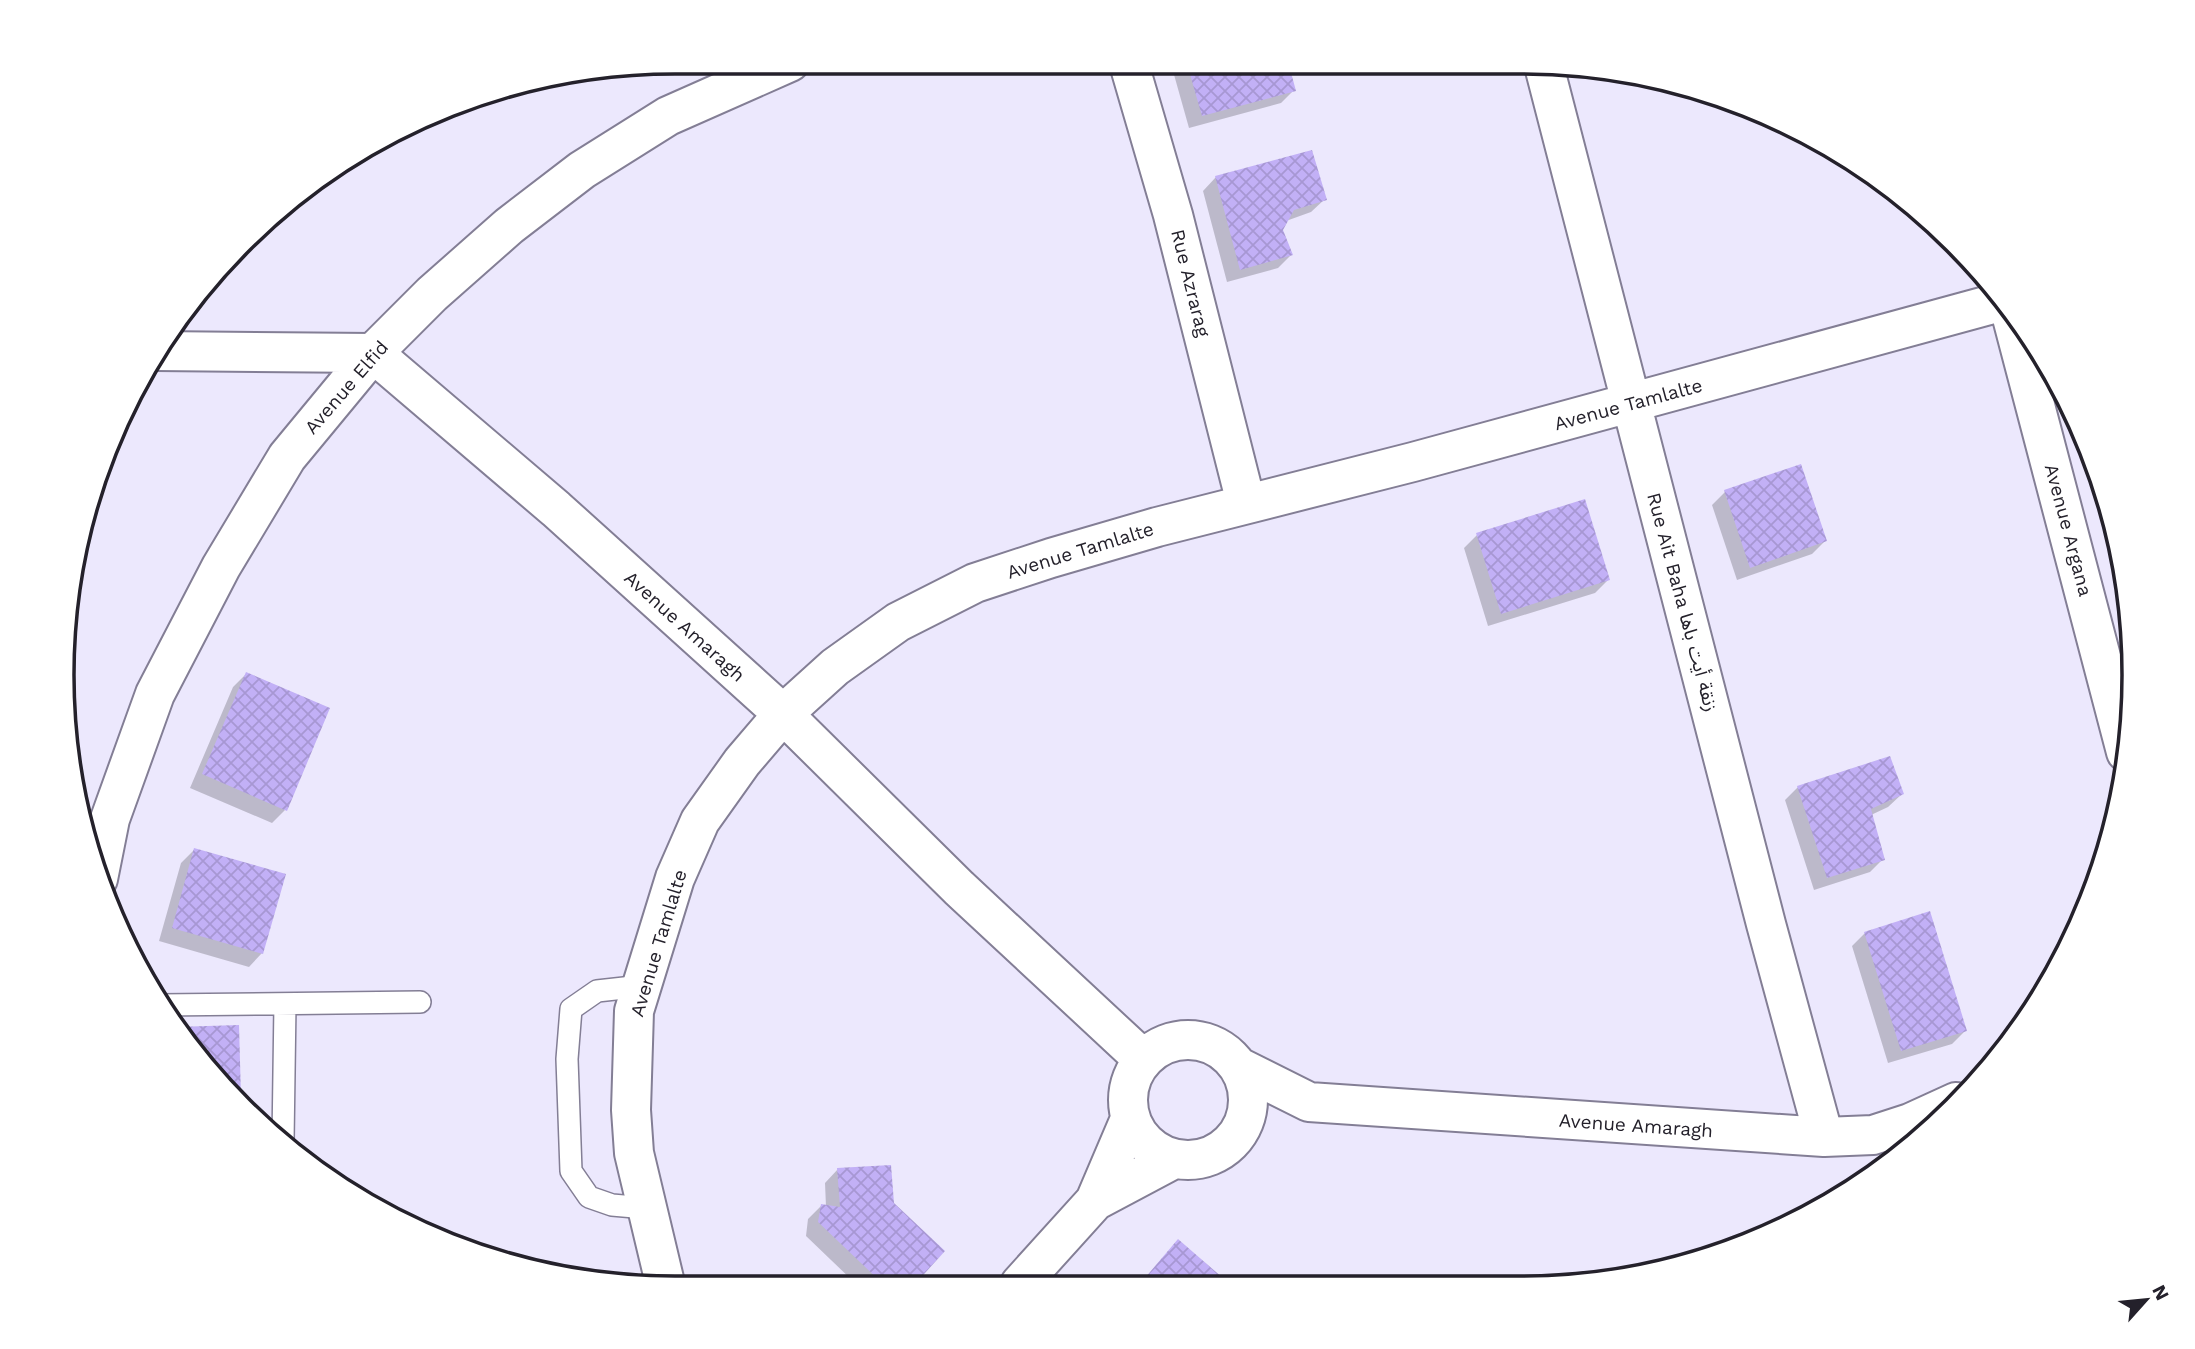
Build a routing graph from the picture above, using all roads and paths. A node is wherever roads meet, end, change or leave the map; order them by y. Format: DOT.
graph roads {
  1 [pos="763,74"];
  2 [pos="1132,74"];
  3 [pos="1546,75"];
  4 [pos="1993,304"];
  5 [pos="2017,337"];
  6 [pos="169,351"];
  7 [pos="373,354"];
  8 [pos="1629,404"];
  9 [pos="1246,503"];
  10 [pos="783,714"];
  11 [pos="2119,725"];
  12 [pos="102,857"];
  13 [pos="642,986"];
  14 [pos="420,1002"];
  15 [pos="285,1004"];
  16 [pos="173,1005"];
  17 [pos="1143,1059"];
  18 [pos="1239,1067"];
  19 [pos="1309,1102"];
  20 [pos="1929,1114"];
  21 [pos="1130,1119"];
  22 [pos="283,1130"];
  23 [pos="1239,1133"];
  24 [pos="1824,1137"];
  25 [pos="1174,1159"];
  26 [pos="1095,1201"];
  27 [pos="646,1208"];
  28 [pos="662,1275"];
  29 [pos="1027,1276"];
  1 -- 7 [label="street, Avenue Elfid"];
  2 -- 9 [label="street, Rue Azrarag"];
  3 -- 8 [label="street, Rue Ait Baha زنقة أيت باها"];
  4 -- 8 [label="street, Avenue Tamlalte"];
  5 -- 11 [label="street, Avenue Argana"];
  6 -- 7 [label="street"];
  7 -- 10 [label="street, Avenue Amaragh"];
  7 -- 12 [label="street, Avenue Elfid"];
  8 -- 9 [label="street, Avenue Tamlalte"];
  8 -- 24 [label="street, Rue Ait Baha زنقة أيت باها"];
  9 -- 10 [label="street, Avenue Tamlalte"];
  10 -- 13 [label="street, Avenue Tamlalte"];
  10 -- 17 [label="street, Avenue Amaragh"];
  13 -- 27 [label="street, Avenue Tamlalte"];
  13 -- 27 [label="lane"];
  14 -- 15 [label="lane"];
  15 -- 16 [label="lane"];
  15 -- 22 [label="lane"];
  17 -- 18 [label="street"];
  17 -- 21 [label="street"];
  18 -- 19 [label="street, Avenue Amaragh"];
  18 -- 23 [label="street"];
  19 -- 23 [label="street, Avenue Amaragh"];
  19 -- 24 [label="street, Avenue Amaragh"];
  20 -- 24 [label="street, Avenue Amaragh"];
  21 -- 25 [label="street"];
  21 -- 26 [label="street"];
  23 -- 25 [label="street"];
  25 -- 26 [label="street"];
  26 -- 29 [label="street"];
  27 -- 28 [label="street, Avenue Tamlalte"];
}
